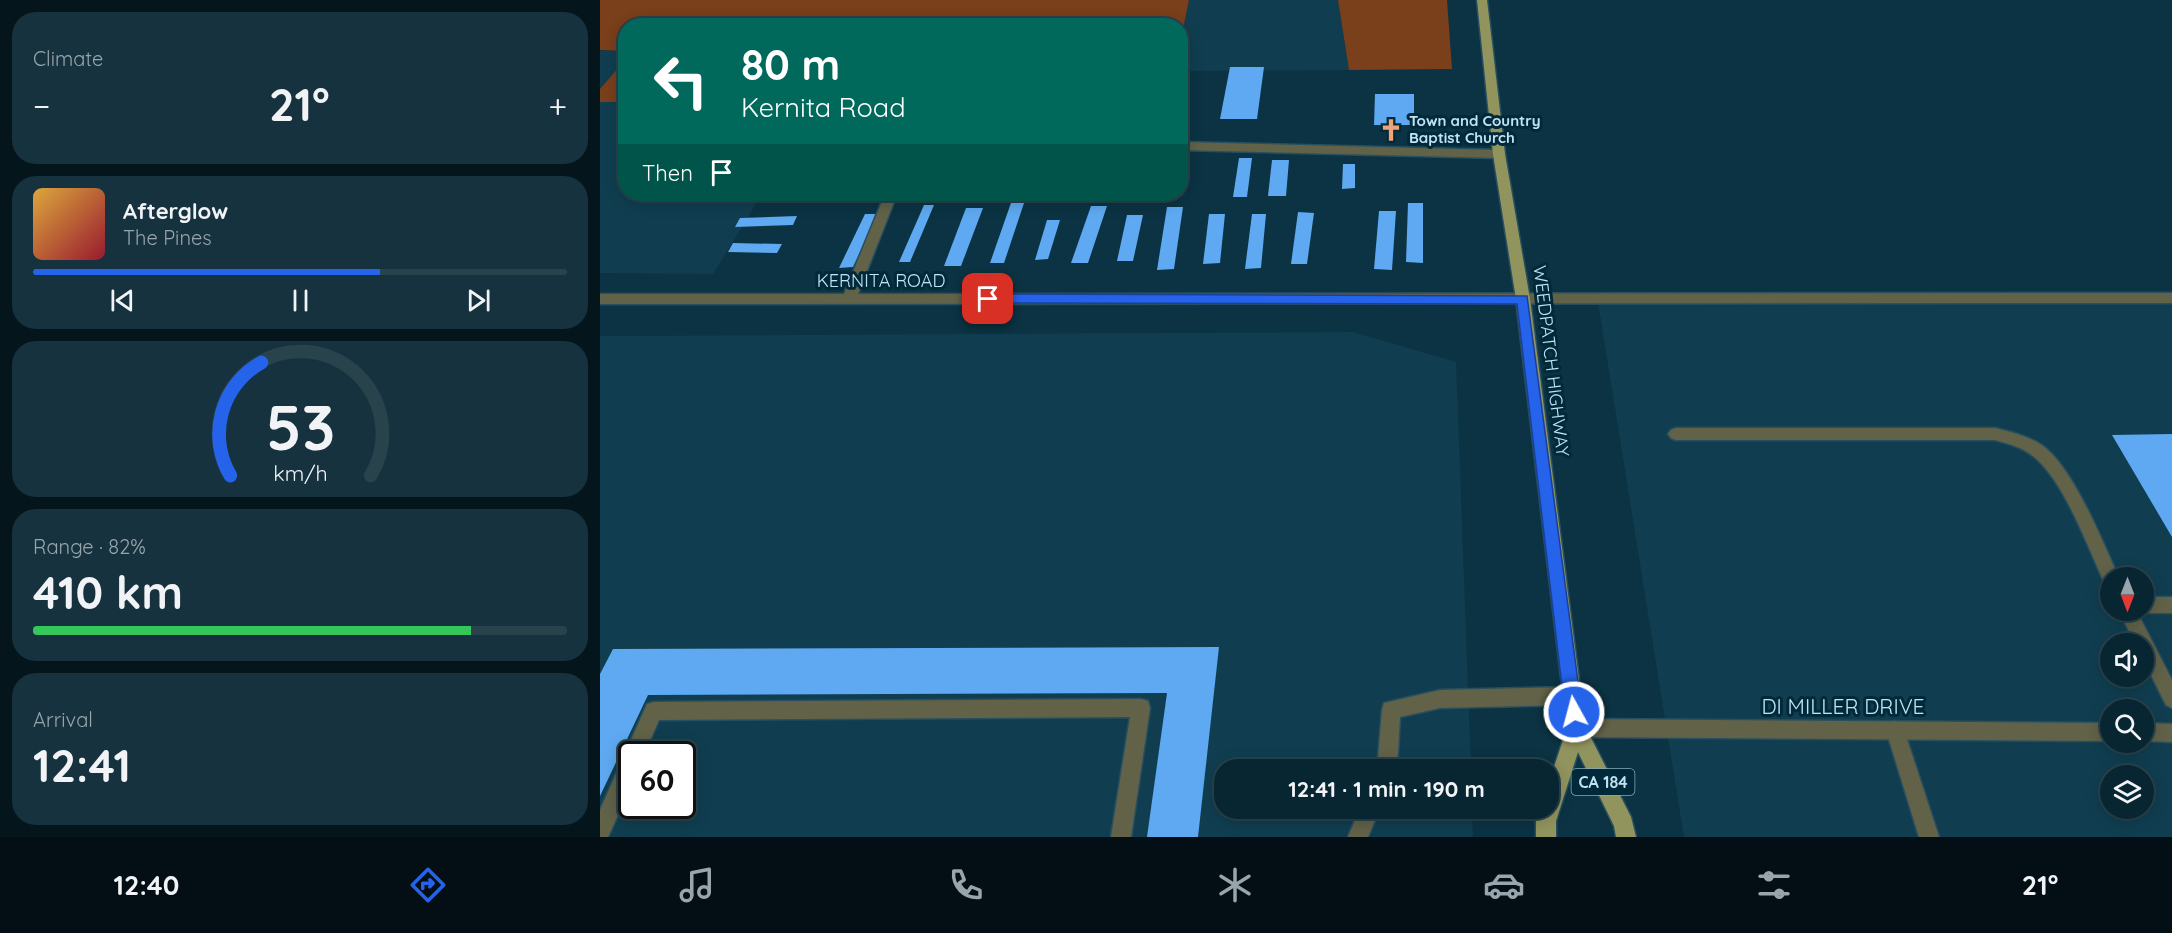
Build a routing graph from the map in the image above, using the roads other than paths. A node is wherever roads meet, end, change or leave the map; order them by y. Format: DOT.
graph roads {
  1 [pos="1482,0"];
  2 [pos="1188,146"];
  3 [pos="1499,154"];
  4 [pos="888,201"];
  5 [pos="2172,298"];
  6 [pos="600,299"];
  7 [pos="849,299"];
  8 [pos="1523,299"];
  9 [pos="1676,434"];
  10 [pos="2105,567"];
  11 [pos="2172,604"];
  12 [pos="2154,605"];
  13 [pos="2133,621"];
  14 [pos="1571,696"];
  15 [pos="2172,699"];
  16 [pos="1576,728"];
  17 [pos="1895,730"];
  18 [pos="2100,732"];
  19 [pos="2154,732"];
  20 [pos="2172,733"];
  21 [pos="641,741"];
  22 [pos="1388,759"];
  23 [pos="618,792"];
  24 [pos="1365,819"];
  25 [pos="600,832"];
  26 [pos="1121,837"];
  27 [pos="1358,837"];
  28 [pos="1546,837"];
  29 [pos="1626,837"];
  30 [pos="1929,837"];
  1 -- 3 [label="main road, WEEDPATCH HIGHWAY / CA 184"];
  2 -- 3 [label="street"];
  3 -- 8 [label="main road, WEEDPATCH HIGHWAY / CA 184"];
  4 -- 7 [label="street"];
  5 -- 8 [label="street, KERNITA ROAD"];
  6 -- 7 [label="street, KERNITA ROAD"];
  7 -- 8 [label="street, KERNITA ROAD"];
  8 -- 14 [label="main road, WEEDPATCH HIGHWAY / CA 184"];
  9 -- 10 [label="street"];
  11 -- 12 [label="street"];
  13 -- 15 [label="street"];
  14 -- 16 [label="main road, WEEDPATCH HIGHWAY / CA 184"];
  14 -- 22 [label="street"];
  16 -- 17 [label="street, DI MILLER DRIVE"];
  16 -- 28 [label="main road, WEEDPATCH HIGHWAY / CA 184"];
  16 -- 29 [label="main road, WEEDPATCH HIGHWAY / CA 184"];
  17 -- 18 [label="street, DI MILLER DRIVE"];
  17 -- 30 [label="street"];
  19 -- 20 [label="street"];
  21 -- 26 [label="street"];
  23 -- 25 [label="street"];
  24 -- 27 [label="street"];
}
